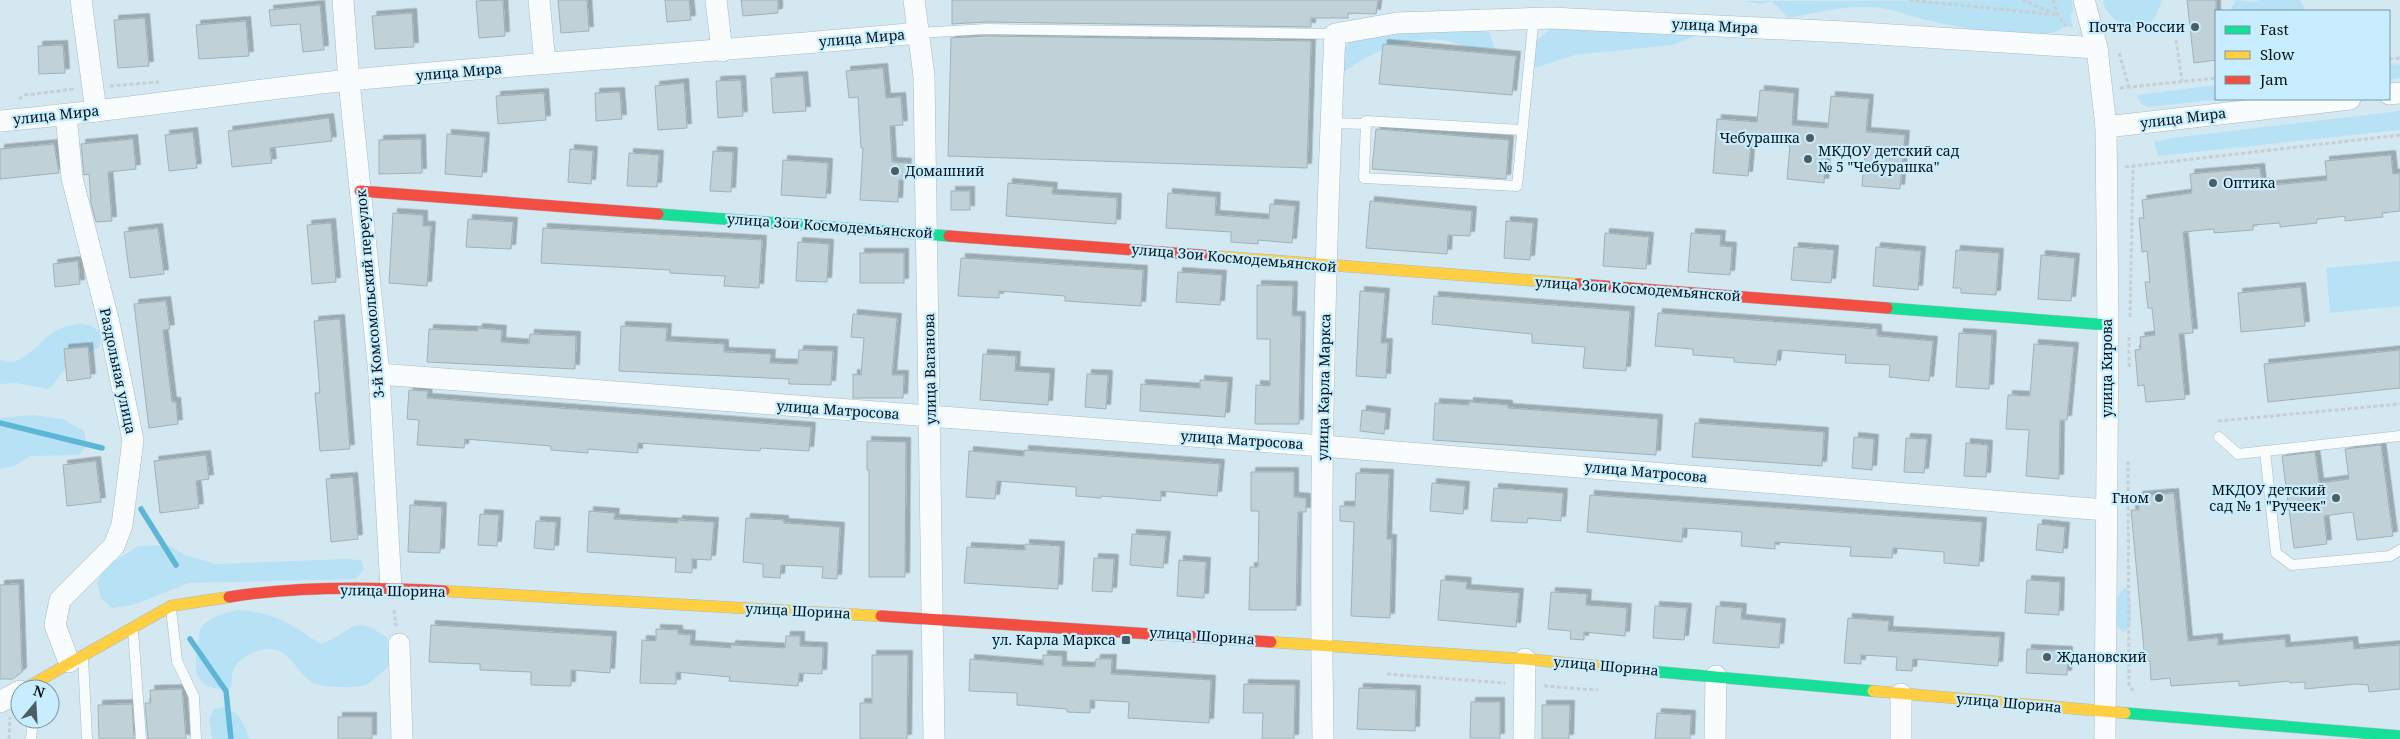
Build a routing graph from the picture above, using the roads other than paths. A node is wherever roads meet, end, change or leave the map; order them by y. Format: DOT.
graph roads {
  1 [pos="81,0"];
  2 [pos="343,0"];
  3 [pos="539,0"];
  4 [pos="716,0"];
  5 [pos="914,0"];
  6 [pos="2084,0"];
  7 [pos="1534,19"];
  8 [pos="918,33"];
  9 [pos="1335,34"];
  10 [pos="2096,48"];
  11 [pos="722,51"];
  12 [pos="545,64"];
  13 [pos="349,80"];
  14 [pos="2341,100"];
  15 [pos="96,111"];
  16 [pos="66,115"];
  17 [pos="0,121"];
  18 [pos="1331,123"];
  19 [pos="1365,124"];
  20 [pos="2106,127"];
  21 [pos="1522,130"];
  22 [pos="360,191"];
  23 [pos="928,233"];
  24 [pos="1325,265"];
  25 [pos="2108,325"];
  26 [pos="378,374"];
  27 [pos="930,417"];
  28 [pos="2400,436"];
  29 [pos="2219,437"];
  30 [pos="1323,446"];
  31 [pos="2265,451"];
  32 [pos="2105,510"];
  33 [pos="2400,550"];
  34 [pos="391,588"];
  35 [pos="170,606"];
  36 [pos="933,619"];
  37 [pos="133,626"];
  38 [pos="399,644"];
  39 [pos="1321,644"];
  40 [pos="76,658"];
  41 [pos="1525,659"];
  42 [pos="1716,676"];
  43 [pos="43,679"];
  44 [pos="1901,694"];
  45 [pos="2104,711"];
  46 [pos="2318,734"];
  47 [pos="2400,736"];
  48 [pos="87,739"];
  49 [pos="141,739"];
  50 [pos="196,739"];
  51 [pos="402,739"];
  52 [pos="934,739"];
  53 [pos="1323,739"];
  54 [pos="1524,739"];
  55 [pos="1715,739"];
  56 [pos="1900,739"];
  57 [pos="2105,739"];
  1 -- 15 [label="street"];
  2 -- 13 [label="street, 3-й Комсомольский переулок"];
  3 -- 12 [label="street"];
  4 -- 11 [label="street"];
  5 -- 8 [label="street, улица Ваганова"];
  6 -- 10 [label="street, улица Кирова"];
  7 -- 9 [label="street, улица Мира"];
  7 -- 10 [label="street, улица Мира"];
  7 -- 21 [label="lane"];
  8 -- 9 [label="lane"];
  8 -- 11 [label="street, улица Мира"];
  8 -- 23 [label="street, улица Ваганова"];
  9 -- 18 [label="street, улица Карла Маркса"];
  10 -- 20 [label="street, улица Кирова"];
  11 -- 12 [label="street, улица Мира"];
  12 -- 13 [label="street, улица Мира"];
  13 -- 15 [label="street, улица Мира"];
  13 -- 22 [label="street, 3-й Комсомольский переулок"];
  14 -- 20 [label="street, улица Мира"];
  15 -- 16 [label="street, улица Мира"];
  16 -- 17 [label="street, улица Мира"];
  16 -- 40 [label="street, Раздольная улица"];
  18 -- 19 [label="lane"];
  18 -- 24 [label="street, улица Карла Маркса"];
  19 -- 21 [label="lane"];
  19 -- 21 [label="lane"];
  20 -- 25 [label="street, улица Кирова"];
  22 -- 23 [label="street, улица Зои Космодемьянской"];
  22 -- 26 [label="street, 3-й Комсомольский переулок"];
  23 -- 24 [label="street, улица Зои Космодемьянской"];
  23 -- 27 [label="street, улица Ваганова"];
  24 -- 25 [label="street, улица Зои Космодемьянской"];
  24 -- 30 [label="street, улица Карла Маркса"];
  25 -- 32 [label="street, улица Кирова"];
  26 -- 27 [label="street, улица Матросова"];
  26 -- 34 [label="street, 3-й Комсомольский переулок"];
  27 -- 30 [label="street, улица Матросова"];
  27 -- 36 [label="street, улица Ваганова"];
  28 -- 31 [label="lane"];
  29 -- 31 [label="lane"];
  30 -- 32 [label="street, улица Матросова"];
  30 -- 39 [label="street, улица Карла Маркса"];
  31 -- 33 [label="lane"];
  32 -- 45 [label="street, улица Кирова"];
  34 -- 35 [label="street, улица Шорина"];
  34 -- 36 [label="street, улица Шорина"];
  35 -- 37 [label="street, улица Шорина"];
  35 -- 50 [label="lane"];
  36 -- 39 [label="street, улица Шорина"];
  36 -- 52 [label="street, улица Ваганова"];
  37 -- 40 [label="street, улица Шорина"];
  37 -- 49 [label="lane"];
  38 -- 51 [label="street"];
  39 -- 41 [label="street, улица Шорина"];
  39 -- 53 [label="street, улица Карла Маркса"];
  40 -- 43 [label="street, улица Шорина"];
  40 -- 48 [label="lane"];
  41 -- 42 [label="street, улица Шорина"];
  41 -- 54 [label="street"];
  42 -- 44 [label="street, улица Шорина"];
  42 -- 55 [label="street"];
  44 -- 45 [label="street, улица Шорина"];
  44 -- 56 [label="street"];
  45 -- 46 [label="street, улица Шорина"];
  45 -- 57 [label="street, улица Кирова"];
  46 -- 47 [label="street, улица Шорина"];
}
